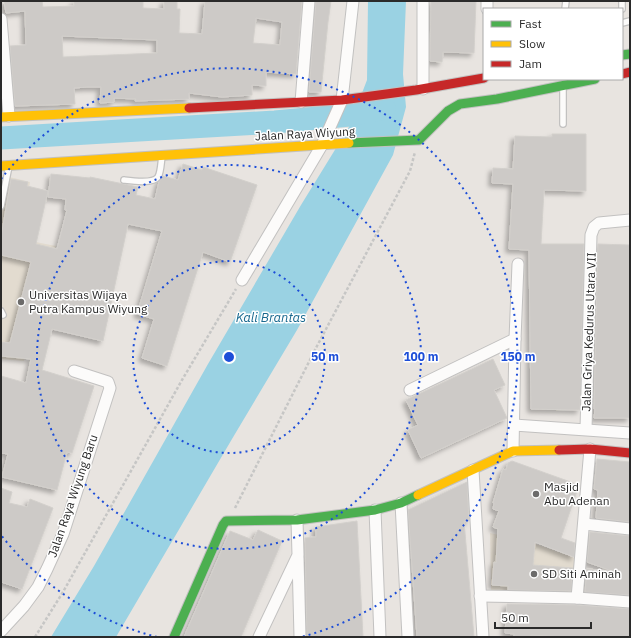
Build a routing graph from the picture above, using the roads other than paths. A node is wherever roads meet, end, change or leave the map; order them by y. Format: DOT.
graph roads {
  1 [pos="309,1"];
  2 [pos="354,1"];
  3 [pos="423,1"];
  4 [pos="1,19"];
  5 [pos="483,78"];
  6 [pos="584,80"];
  7 [pos="563,82"];
  8 [pos="419,90"];
  9 [pos="347,100"];
  10 [pos="301,102"];
  11 [pos="5,116"];
  12 [pos="563,124"];
  13 [pos="326,142"];
  14 [pos="162,155"];
  15 [pos="5,166"];
  16 [pos="124,180"];
  17 [pos="1,206"];
  18 [pos="630,220"];
  19 [pos="518,264"];
  20 [pos="242,280"];
  21 [pos="515,339"];
  22 [pos="74,371"];
  23 [pos="410,390"];
  24 [pos="514,425"];
  25 [pos="586,429"];
  26 [pos="630,432"];
  27 [pos="590,449"];
  28 [pos="513,451"];
  29 [pos="630,453"];
  30 [pos="472,470"];
  31 [pos="400,503"];
  32 [pos="375,510"];
  33 [pos="297,520"];
  34 [pos="584,524"];
  35 [pos="630,528"];
  36 [pos="298,555"];
  37 [pos="480,596"];
  38 [pos="578,598"];
  39 [pos="630,602"];
  40 [pos="1,631"];
  41 [pos="174,637"];
  42 [pos="259,637"];
  43 [pos="300,637"];
  44 [pos="380,637"];
  45 [pos="408,637"];
  46 [pos="483,637"];
  1 -- 10 [label="street"];
  2 -- 9 [label="street"];
  3 -- 8 [label="street"];
  4 -- 11 [label="street"];
  5 -- 8 [label="main road"];
  6 -- 7 [label="main road"];
  7 -- 12 [label="lane"];
  7 -- 13 [label="main road, Jalan Raya Wiyung"];
  8 -- 9 [label="main road"];
  9 -- 10 [label="main road"];
  9 -- 13 [label="street"];
  10 -- 11 [label="main road"];
  13 -- 14 [label="main road, Jalan Raya Wiyung"];
  13 -- 20 [label="street"];
  14 -- 15 [label="main road, Jalan Raya Wiyung"];
  14 -- 16 [label="lane"];
  15 -- 17 [label="lane"];
  18 -- 25 [label="street, Jalan Griya Kedurus Utara VII"];
  19 -- 21 [label="street"];
  21 -- 23 [label="street"];
  21 -- 24 [label="street"];
  22 -- 40 [label="street, Jalan Raya Wiyung Baru"];
  24 -- 25 [label="street"];
  24 -- 28 [label="street"];
  25 -- 26 [label="street"];
  27 -- 28 [label="main road"];
  27 -- 29 [label="main road"];
  27 -- 34 [label="street"];
  28 -- 30 [label="main road"];
  30 -- 31 [label="main road"];
  30 -- 37 [label="street"];
  31 -- 32 [label="main road"];
  31 -- 45 [label="street"];
  32 -- 33 [label="main road"];
  32 -- 44 [label="street"];
  33 -- 36 [label="street"];
  33 -- 41 [label="main road"];
  34 -- 35 [label="street"];
  34 -- 38 [label="street"];
  36 -- 42 [label="street"];
  36 -- 43 [label="street"];
  37 -- 38 [label="street"];
  37 -- 46 [label="street"];
  38 -- 39 [label="street"];
}
